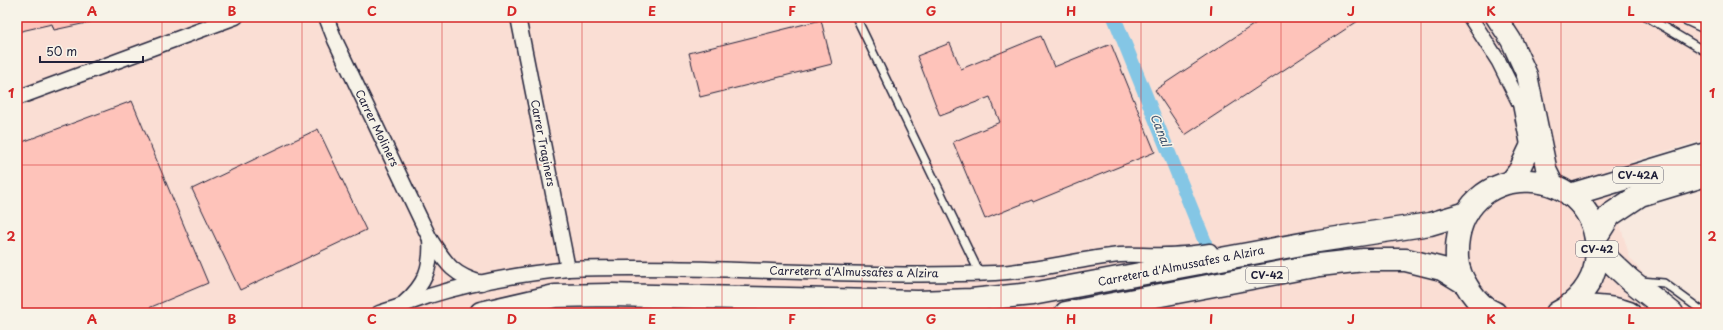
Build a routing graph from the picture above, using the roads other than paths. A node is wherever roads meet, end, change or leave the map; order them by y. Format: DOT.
graph roads {
  1 [pos="236,17"];
  2 [pos="326,17"];
  3 [pos="518,17"];
  4 [pos="856,17"];
  5 [pos="1470,17"];
  6 [pos="1496,17"];
  7 [pos="1647,17"];
  8 [pos="1678,17"];
  9 [pos="1706,30"];
  10 [pos="1706,52"];
  11 [pos="17,98"];
  12 [pos="1538,130"];
  13 [pos="1706,146"];
  14 [pos="1528,150"];
  15 [pos="1706,154"];
  16 [pos="1663,166"];
  17 [pos="1706,175"];
  18 [pos="1510,182"];
  19 [pos="1562,191"];
  20 [pos="1467,213"];
  21 [pos="1332,238"];
  22 [pos="430,239"];
  23 [pos="1596,243"];
  24 [pos="568,269"];
  25 [pos="979,272"];
  26 [pos="1630,280"];
  27 [pos="482,283"];
  28 [pos="1465,283"];
  29 [pos="401,306"];
  30 [pos="1562,311"];
  31 [pos="379,313"];
  32 [pos="481,313"];
  33 [pos="1067,313"];
  34 [pos="1494,313"];
  35 [pos="1629,313"];
  36 [pos="1672,313"];
  37 [pos="1705,313"];
  1 -- 11 [label="street"];
  2 -- 22 [label="street, Carrer Moliners"];
  3 -- 24 [label="street, Carrer Traginers"];
  4 -- 25 [label="lane"];
  5 -- 14 [label="street"];
  6 -- 12 [label="main road"];
  7 -- 10 [label="lane"];
  8 -- 9 [label="lane"];
  12 -- 14 [label="main road"];
  12 -- 19 [label="main road"];
  13 -- 16 [label="lane"];
  14 -- 18 [label="main road"];
  15 -- 16 [label="main road, CV-42A"];
  16 -- 19 [label="main road, CV-42A"];
  17 -- 23 [label="main road, CV-42A"];
  18 -- 19 [label="main road, CV-42"];
  18 -- 20 [label="main road, CV-42"];
  19 -- 23 [label="main road, CV-42"];
  20 -- 21 [label="main road, Carretera d'Almussafes a Alzira / CV-42"];
  20 -- 28 [label="main road, CV-42"];
  21 -- 25 [label="street, Carretera d'Almussafes a Alzira"];
  21 -- 32 [label="main road, Carretera d'Almussafes a Alzira / CV-42"];
  22 -- 27 [label="street, Carrer Moliners"];
  22 -- 29 [label="street, Carrer Moliners"];
  23 -- 26 [label="main road, CV-42"];
  23 -- 30 [label="main road, CV-42"];
  24 -- 25 [label="street, Carretera d'Almussafes a Alzira"];
  24 -- 27 [label="street, Carretera d'Almussafes a Alzira"];
  26 -- 36 [label="main road, CV-42"];
  26 -- 37 [label="lane"];
  27 -- 29 [label="street, Carretera d'Almussafes a Alzira"];
  28 -- 33 [label="main road, CV-42"];
  28 -- 34 [label="main road, CV-42"];
  29 -- 31 [label="street, Carretera d'Almussafes a Alzira"];
  30 -- 35 [label="main road, CV-42"];
}
